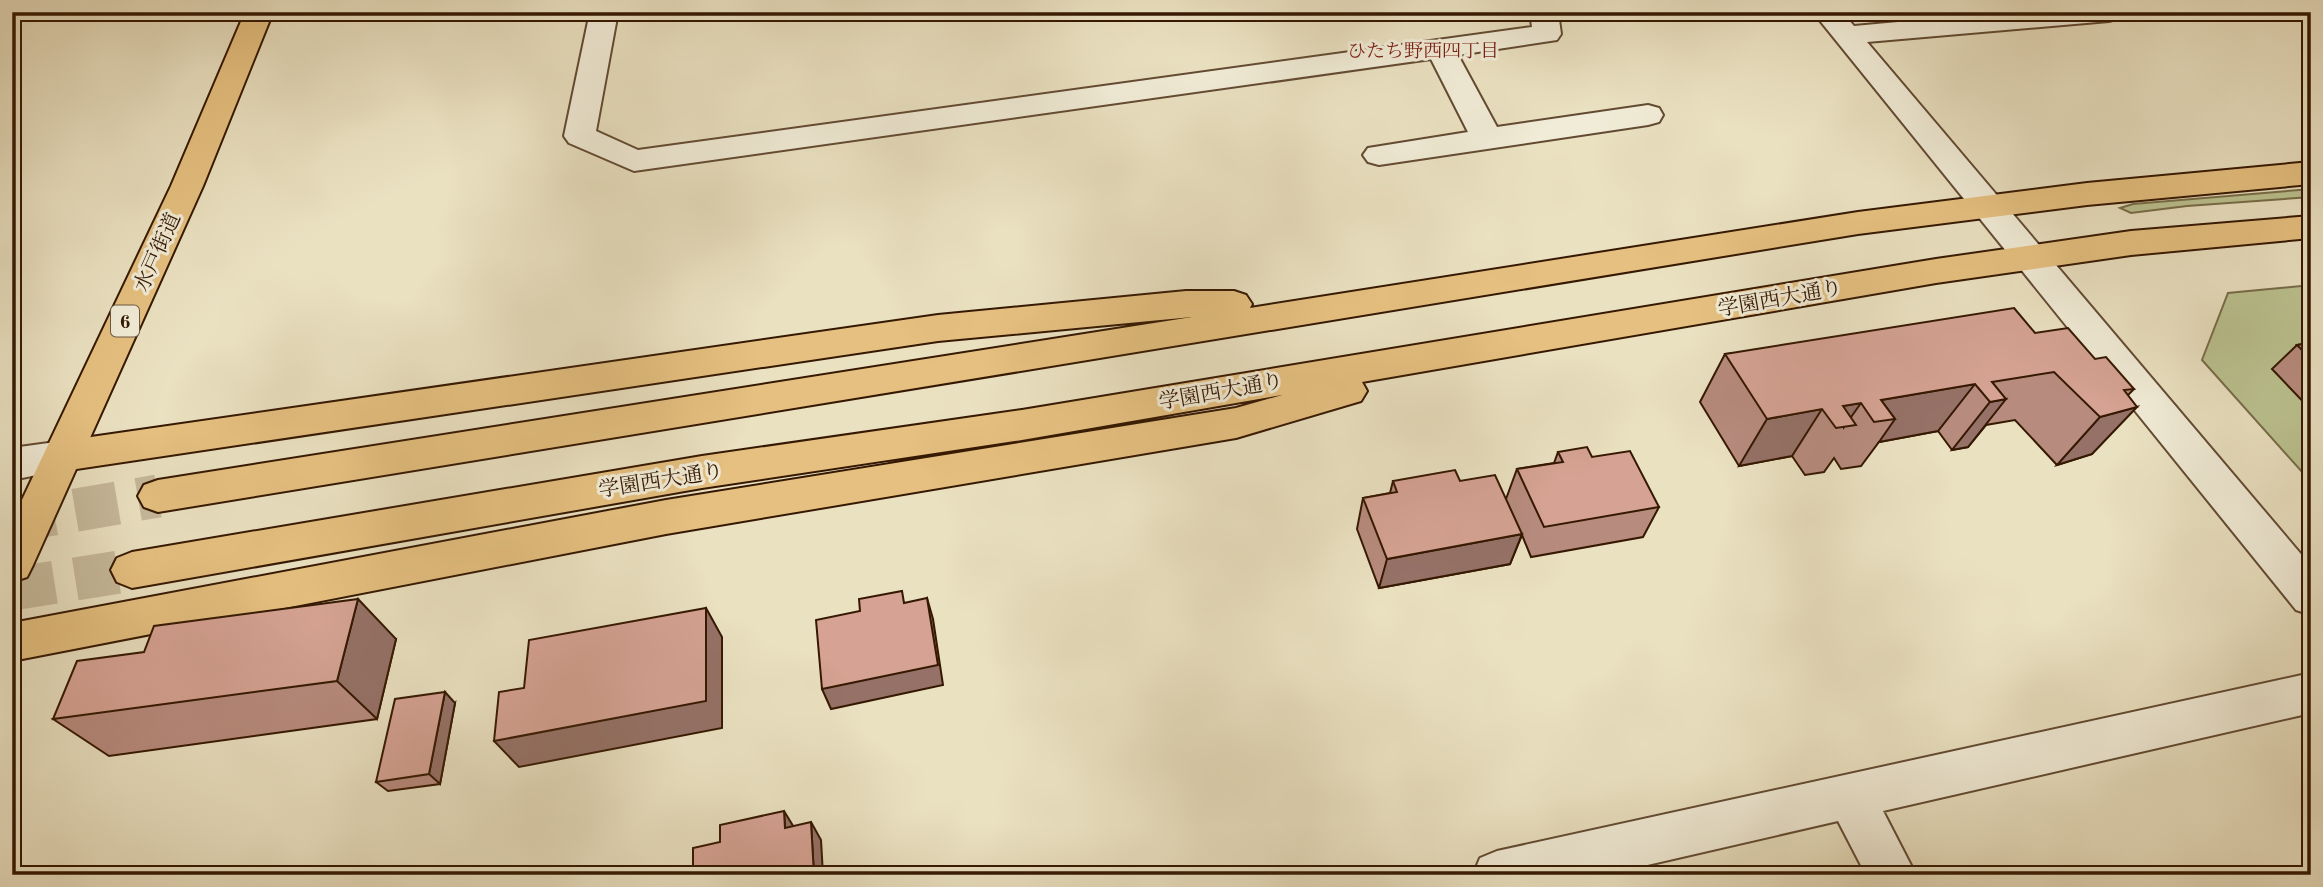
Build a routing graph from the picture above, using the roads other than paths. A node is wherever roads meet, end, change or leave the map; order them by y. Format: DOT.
graph roads {
  1 [pos="259,12"];
  2 [pos="604,12"];
  3 [pos="1544,12"];
  4 [pos="2107,12"];
  5 [pos="1837,24"];
  6 [pos="1440,49"];
  7 [pos="1648,115"];
  8 [pos="1487,139"];
  9 [pos="1379,155"];
  10 [pos="2311,173"];
  11 [pos="1988,206"];
  12 [pos="2311,227"];
  13 [pos="2030,257"];
  14 [pos="1353,304"];
  15 [pos="1542,336"];
  16 [pos="63,456"];
  17 [pos="12,464"];
  18 [pos="158,496"];
  19 [pos="12,565"];
  20 [pos="132,570"];
  21 [pos="2311,597"];
  22 [pos="12,642"];
  23 [pos="2311,694"];
  24 [pos="1850,797"];
  25 [pos="1497,875"];
  26 [pos="1892,875"];
  1 -- 16 [label="main road, 水戸街道 / 6"];
  2 -- 6 [label="street"];
  3 -- 6 [label="street"];
  4 -- 5 [label="street"];
  5 -- 11 [label="street"];
  6 -- 8 [label="street"];
  7 -- 8 [label="street"];
  8 -- 9 [label="street"];
  10 -- 11 [label="main road"];
  11 -- 13 [label="street"];
  11 -- 14 [label="main road"];
  12 -- 13 [label="main road, 学園西大通り"];
  13 -- 15 [label="main road, 学園西大通り"];
  13 -- 21 [label="street"];
  14 -- 16 [label="main road"];
  14 -- 18 [label="main road"];
  15 -- 20 [label="main road, 学園西大通り"];
  15 -- 22 [label="main road"];
  16 -- 17 [label="street"];
  16 -- 19 [label="main road, 水戸街道 / 6"];
  23 -- 24 [label="street"];
  24 -- 25 [label="street"];
  24 -- 26 [label="street"];
}
